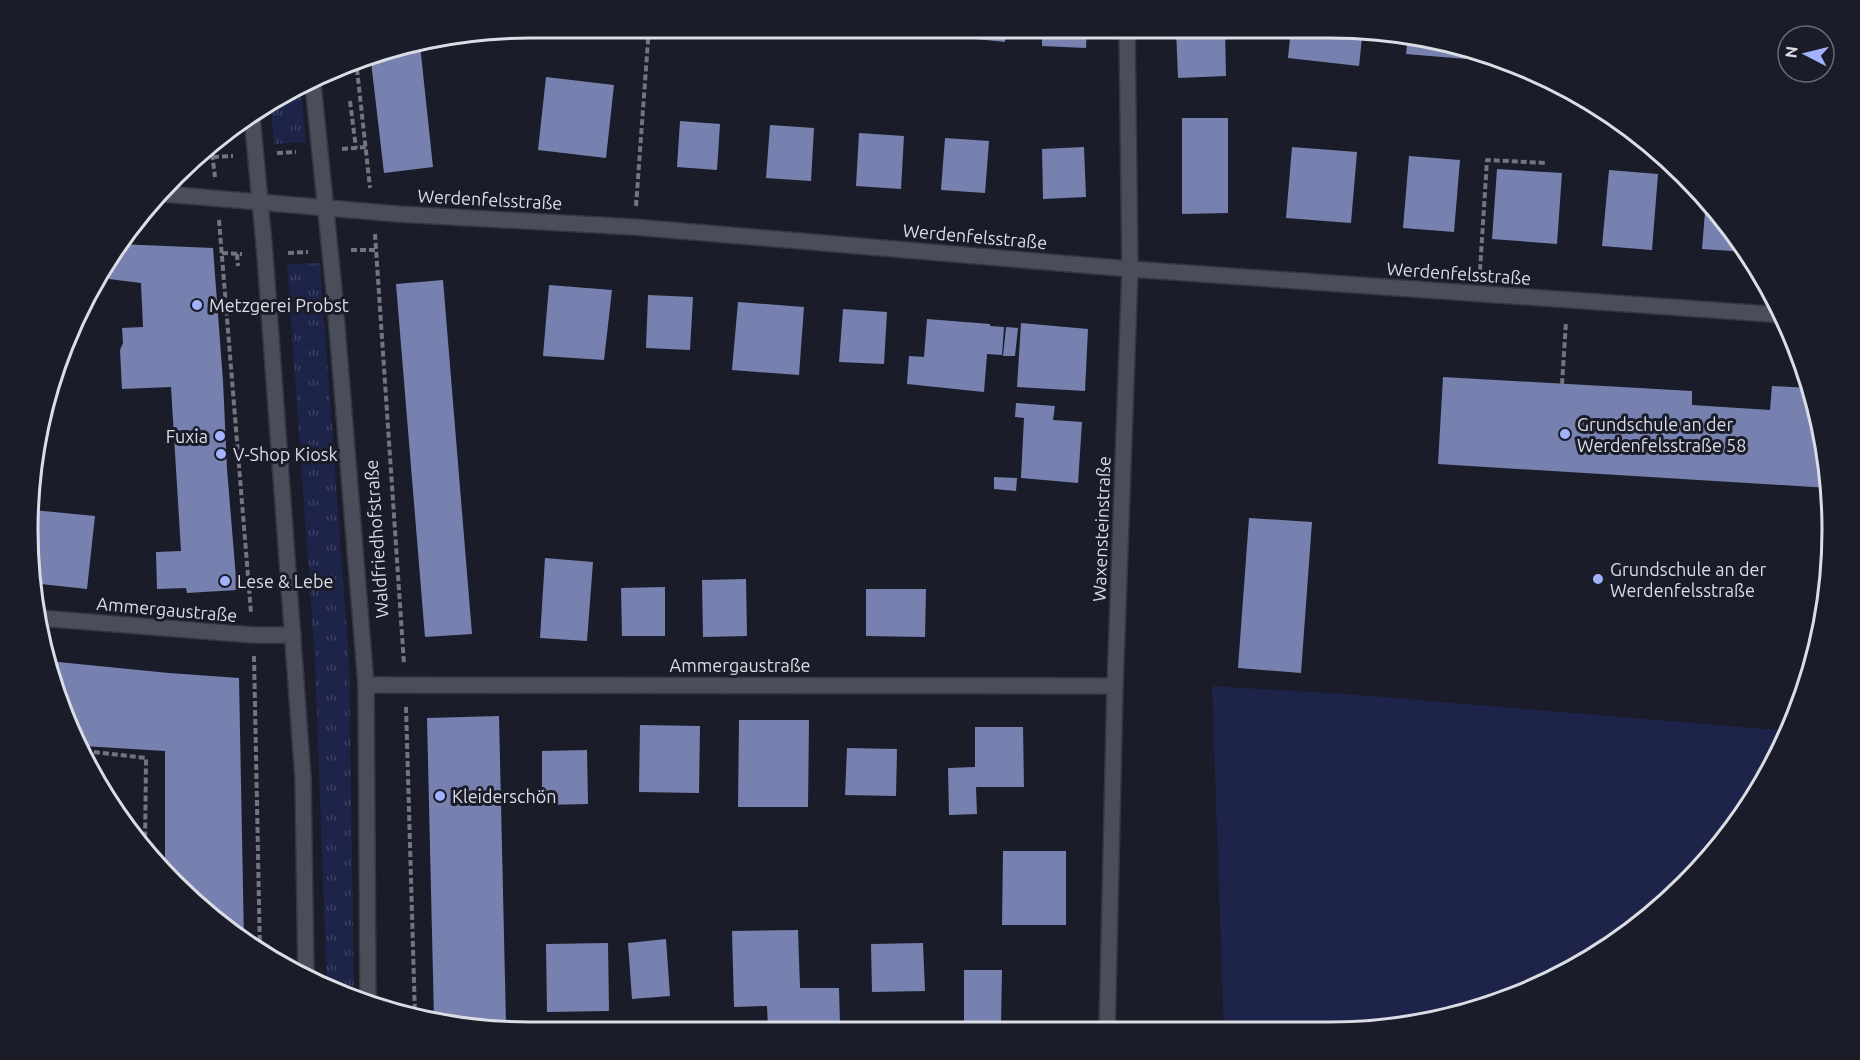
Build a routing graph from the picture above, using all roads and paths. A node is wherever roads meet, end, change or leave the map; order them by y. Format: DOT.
graph roads {
  1 [pos="649,38"];
  2 [pos="1127,38"];
  3 [pos="357,69"];
  4 [pos="313,87"];
  5 [pos="350,101"];
  6 [pos="253,123"];
  7 [pos="366,147"];
  8 [pos="356,148"];
  9 [pos="320,151"];
  10 [pos="212,154"];
  11 [pos="255,155"];
  12 [pos="213,157"];
  13 [pos="1547,163"];
  14 [pos="170,194"];
  15 [pos="217,199"];
  16 [pos="259,203"];
  17 [pos="327,208"];
  18 [pos="373,212"];
  19 [pos="634,227"];
  20 [pos="331,250"];
  21 [pos="376,250"];
  22 [pos="222,254"];
  23 [pos="237,254"];
  24 [pos="265,255"];
  25 [pos="238,266"];
  26 [pos="1130,269"];
  27 [pos="1478,294"];
  28 [pos="1568,300"];
  29 [pos="1773,314"];
  30 [pos="1562,384"];
  31 [pos="46,619"];
  32 [pos="253,635"];
  33 [pos="293,635"];
  34 [pos="405,684"];
  35 [pos="366,685"];
  36 [pos="1115,686"];
  37 [pos="90,752"];
  38 [pos="145,837"];
  39 [pos="260,941"];
  40 [pos="306,969"];
  41 [pos="368,995"];
  42 [pos="415,1009"];
  43 [pos="1107,1022"];
  1 -- 19 [label="path"];
  2 -- 26 [label="street, Waxensteinstraße"];
  3 -- 7 [label="path, Waldfriedhofstraße"];
  4 -- 9 [label="street, Waldfriedhofstraße"];
  5 -- 8 [label="path"];
  6 -- 11 [label="street"];
  7 -- 8 [label="path"];
  7 -- 18 [label="path, Waldfriedhofstraße"];
  8 -- 9 [label="path"];
  9 -- 11 [label="path"];
  9 -- 17 [label="street, Waldfriedhofstraße"];
  10 -- 12 [label="path"];
  11 -- 12 [label="path"];
  11 -- 16 [label="street"];
  12 -- 15 [label="path"];
  13 -- 27 [label="path"];
  14 -- 15 [label="street, Werdenfelsstraße"];
  15 -- 16 [label="street, Werdenfelsstraße"];
  15 -- 22 [label="path"];
  16 -- 17 [label="street, Werdenfelsstraße"];
  16 -- 24 [label="street"];
  17 -- 18 [label="street, Werdenfelsstraße"];
  17 -- 20 [label="street, Waldfriedhofstraße"];
  18 -- 19 [label="street, Werdenfelsstraße"];
  18 -- 21 [label="path, Waldfriedhofstraße"];
  19 -- 26 [label="street, Werdenfelsstraße"];
  20 -- 21 [label="path"];
  20 -- 24 [label="path"];
  20 -- 35 [label="street, Waldfriedhofstraße"];
  21 -- 34 [label="path, Waldfriedhofstraße"];
  22 -- 23 [label="path"];
  22 -- 32 [label="path"];
  23 -- 24 [label="path"];
  23 -- 25 [label="path"];
  24 -- 33 [label="street"];
  26 -- 27 [label="street, Werdenfelsstraße"];
  26 -- 36 [label="street, Waxensteinstraße"];
  27 -- 28 [label="street, Werdenfelsstraße"];
  28 -- 29 [label="street, Werdenfelsstraße"];
  28 -- 30 [label="path"];
  31 -- 32 [label="street, Ammergaustraße"];
  32 -- 33 [label="street, Ammergaustraße"];
  32 -- 39 [label="path"];
  33 -- 40 [label="street"];
  34 -- 35 [label="street, Ammergaustraße"];
  34 -- 36 [label="street, Ammergaustraße"];
  34 -- 42 [label="path, Waldfriedhofstraße"];
  35 -- 41 [label="street, Waldfriedhofstraße"];
  36 -- 43 [label="street, Waxensteinstraße"];
  37 -- 38 [label="path"];
}
